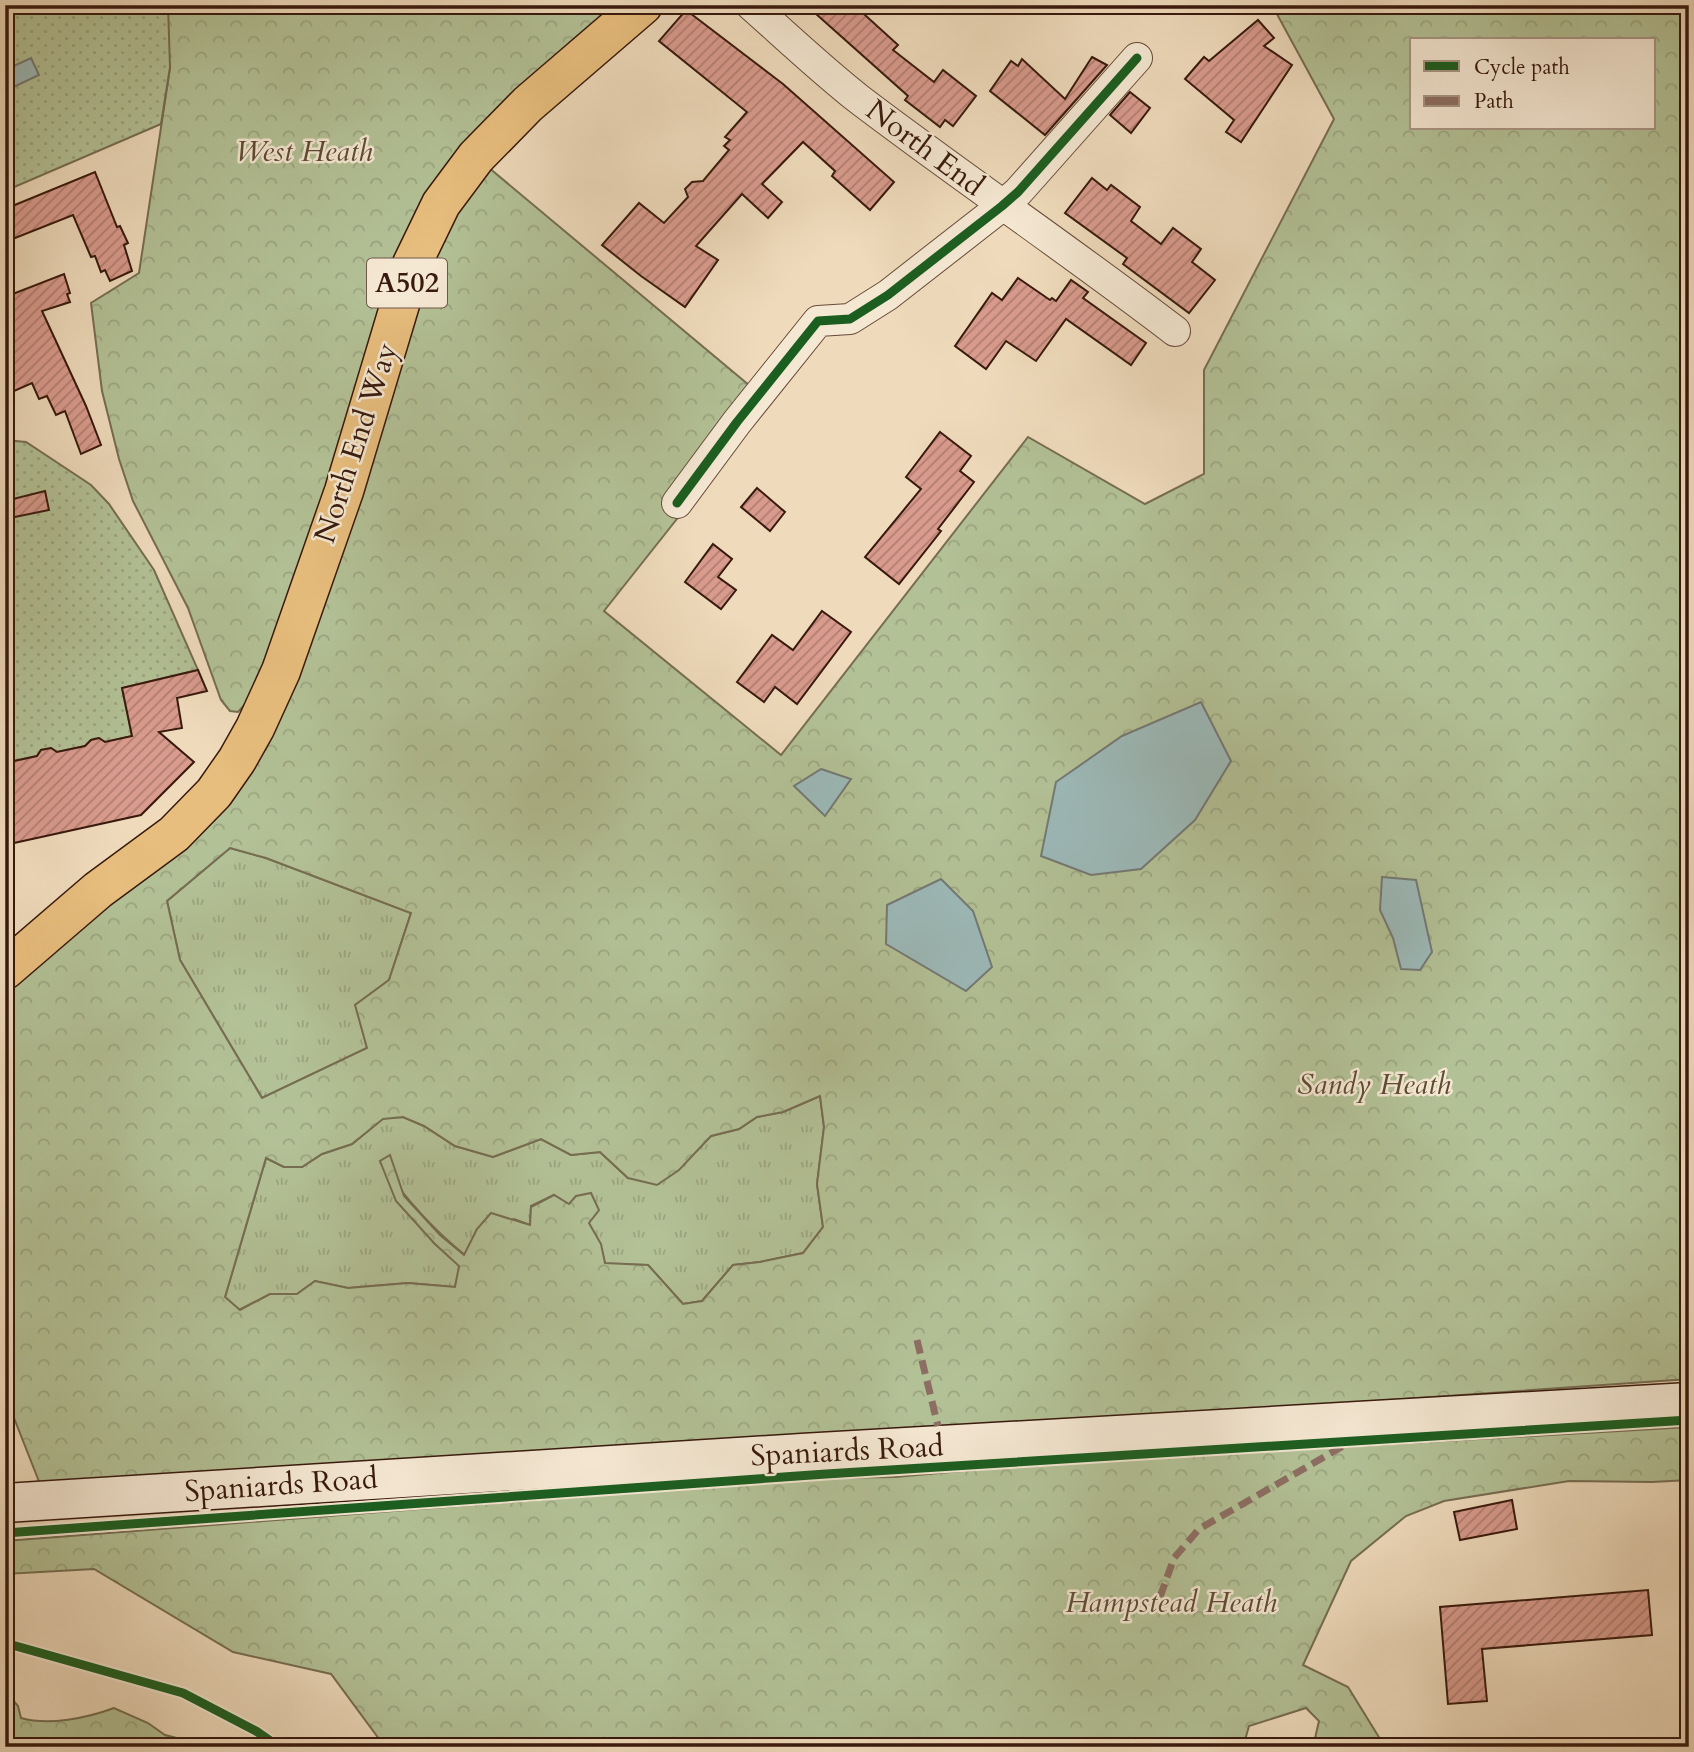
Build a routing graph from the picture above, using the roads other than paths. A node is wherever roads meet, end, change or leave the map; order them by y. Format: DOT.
graph roads {
  1 [pos="643,5"];
  2 [pos="751,5"];
  3 [pos="1137,58"];
  4 [pos="1002,206"];
  5 [pos="1175,331"];
  6 [pos="677,503"];
  7 [pos="5,970"];
  8 [pos="1689,1402"];
  9 [pos="5,1503"];
  1 -- 7 [label="main road, North End Way / A502"];
  2 -- 4 [label="street, North End"];
  3 -- 4 [label="street"];
  4 -- 5 [label="street, North End"];
  4 -- 6 [label="street"];
  8 -- 9 [label="main road, Spaniards Road"];
}
